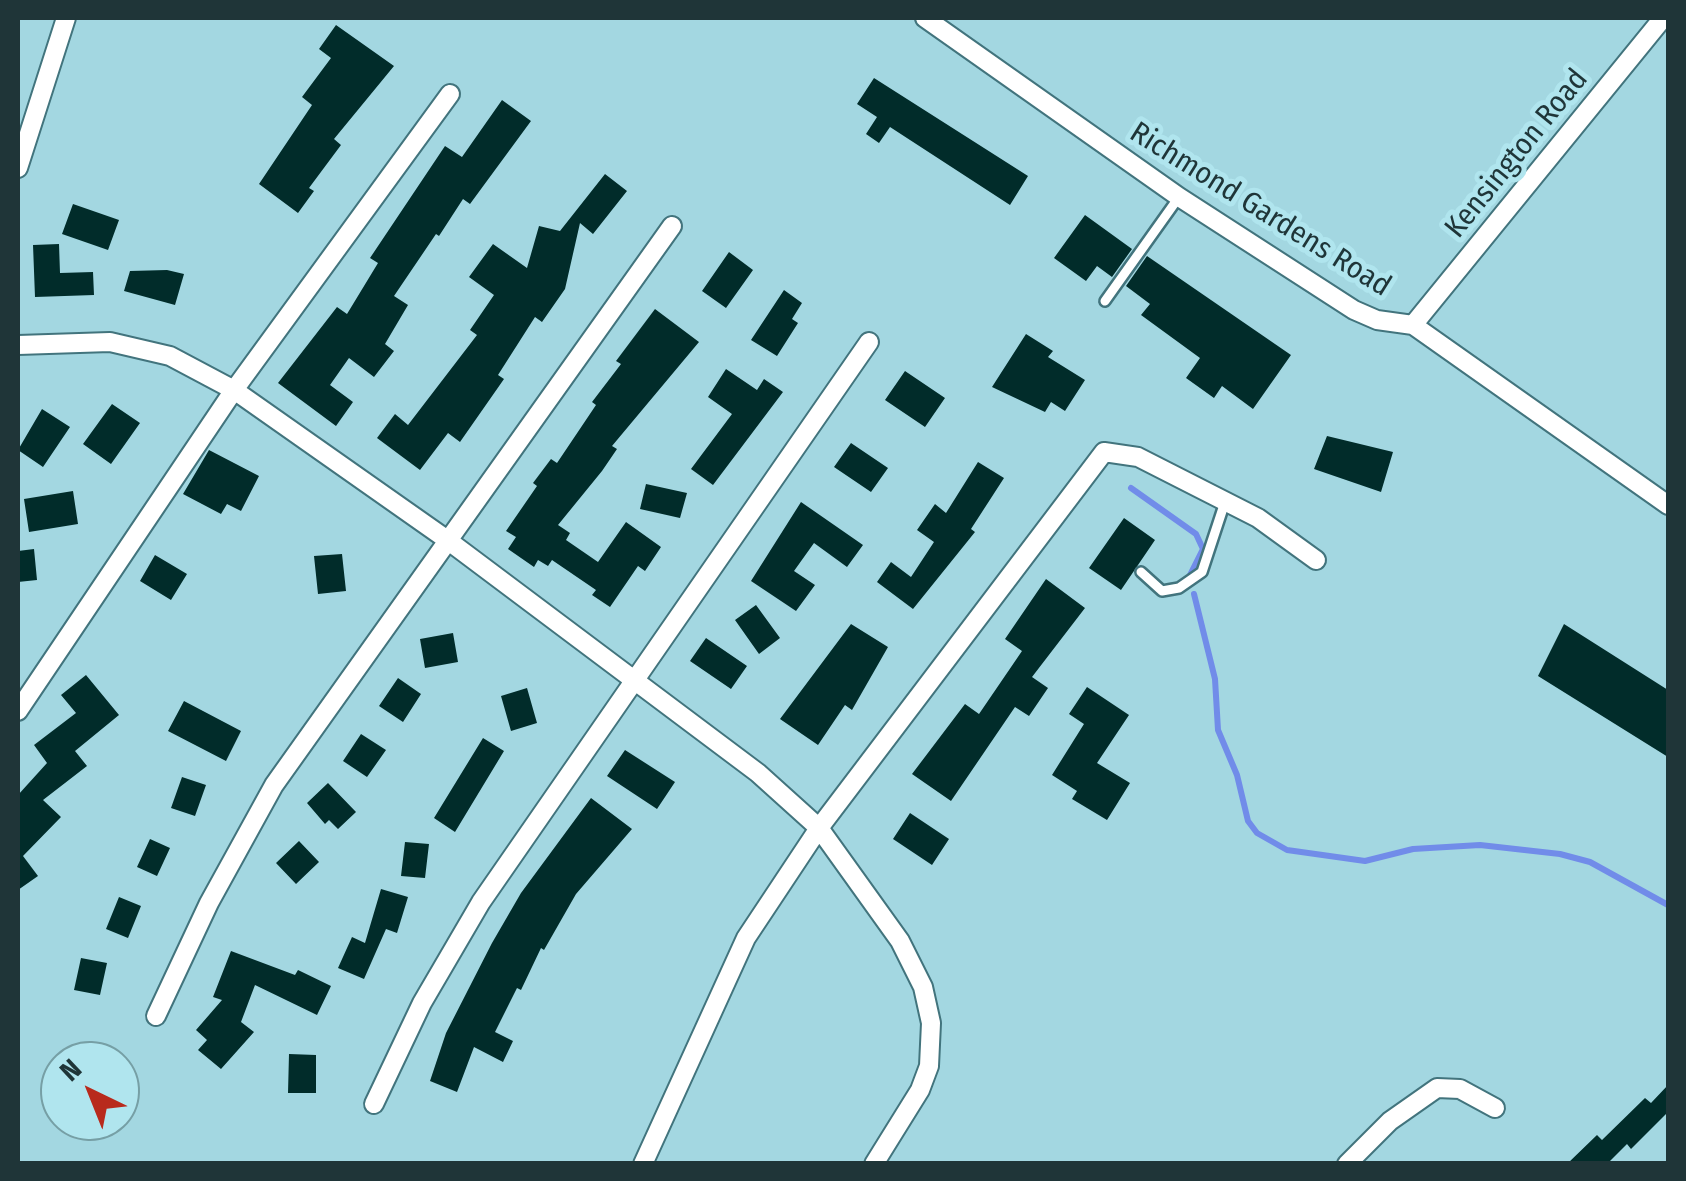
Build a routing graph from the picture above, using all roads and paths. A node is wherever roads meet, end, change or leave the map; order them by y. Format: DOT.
graph roads {
  1 [pos="66,18"];
  2 [pos="926,18"];
  3 [pos="1663,18"];
  4 [pos="450,94"];
  5 [pos="18,168"];
  6 [pos="1179,197"];
  7 [pos="672,226"];
  8 [pos="1105,301"];
  9 [pos="1413,325"];
  10 [pos="869,342"];
  11 [pos="18,345"];
  12 [pos="234,390"];
  13 [pos="1225,502"];
  14 [pos="1668,505"];
  15 [pos="446,539"];
  16 [pos="1316,560"];
  17 [pos="1141,572"];
  18 [pos="636,684"];
  19 [pos="18,710"];
  20 [pos="819,828"];
  21 [pos="156,1016"];
  22 [pos="374,1104"];
  23 [pos="1495,1108"];
  24 [pos="642,1164"];
  25 [pos="874,1164"];
  26 [pos="1347,1164"];
  1 -- 5 [label="street"];
  2 -- 6 [label="street, Richmond Gardens Road"];
  3 -- 9 [label="street, Kensington Road"];
  4 -- 12 [label="street"];
  6 -- 8 [label="lane"];
  6 -- 9 [label="street, Richmond Gardens Road"];
  7 -- 15 [label="street"];
  9 -- 14 [label="street, Richmond Gardens Road"];
  10 -- 18 [label="street"];
  11 -- 12 [label="street"];
  12 -- 15 [label="street"];
  12 -- 19 [label="street"];
  13 -- 16 [label="street"];
  13 -- 17 [label="lane"];
  13 -- 20 [label="street"];
  15 -- 18 [label="street"];
  15 -- 21 [label="street"];
  18 -- 20 [label="street"];
  18 -- 22 [label="street"];
  20 -- 24 [label="street"];
  20 -- 25 [label="street"];
  23 -- 26 [label="street"];
}
